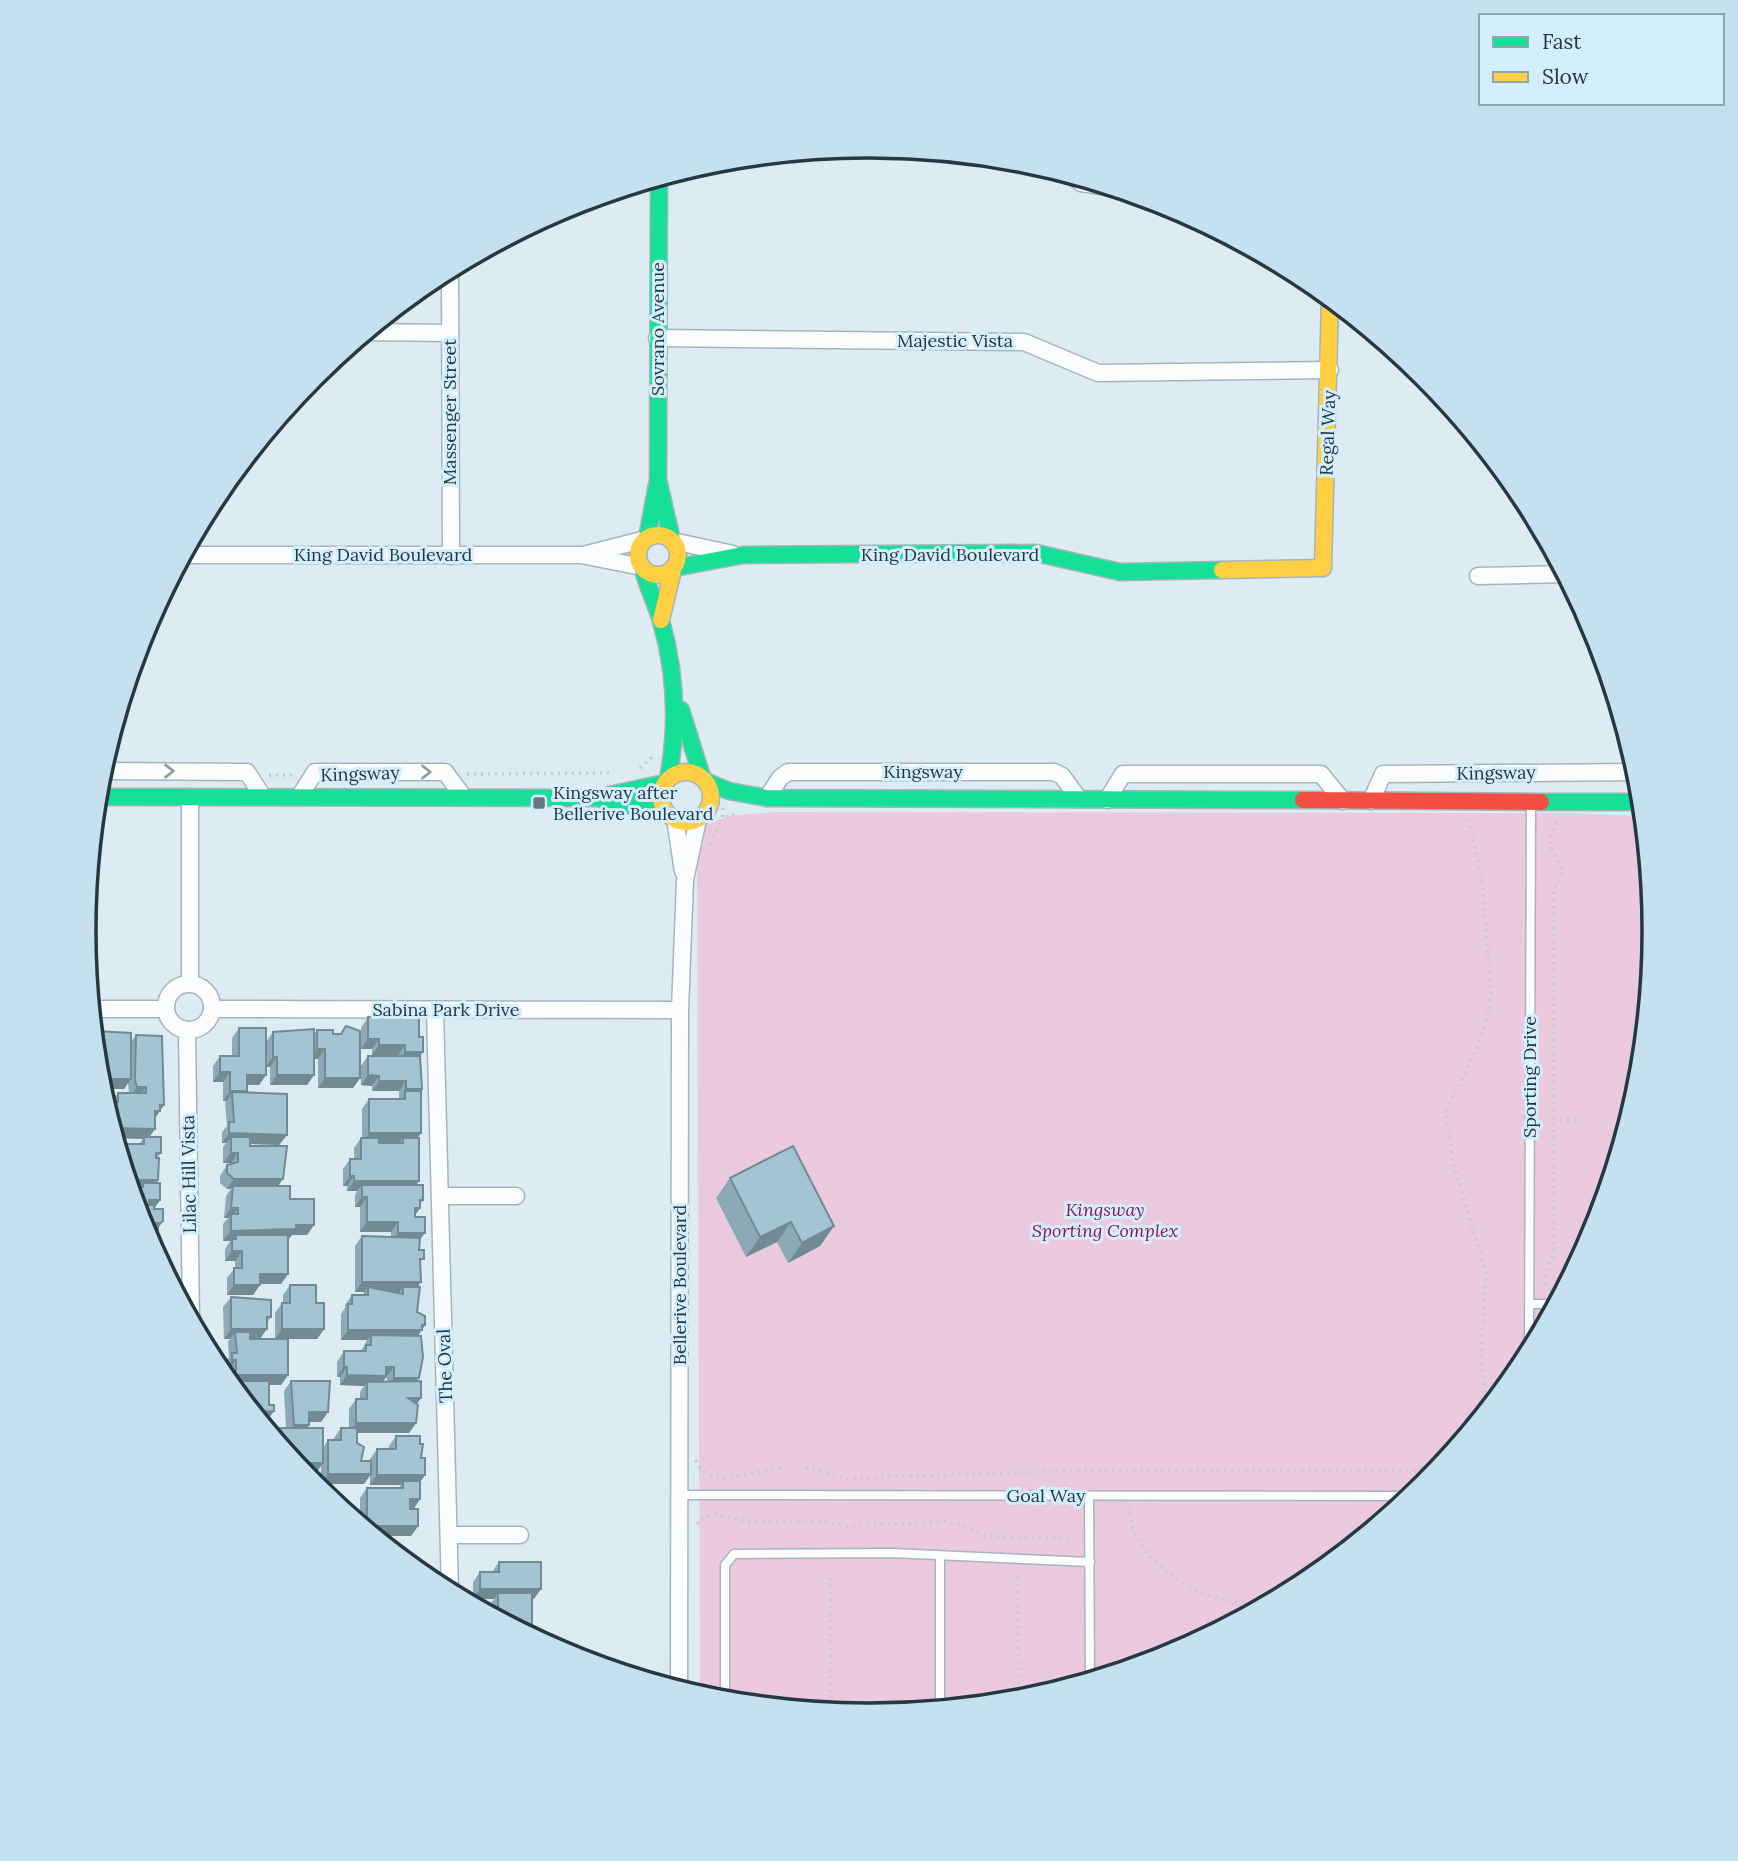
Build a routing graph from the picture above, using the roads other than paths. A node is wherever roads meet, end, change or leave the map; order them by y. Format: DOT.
graph roads {
  1 [pos="659,187"];
  2 [pos="450,282"];
  3 [pos="1331,311"];
  4 [pos="381,332"];
  5 [pos="450,332"];
  6 [pos="657,338"];
  7 [pos="1330,370"];
  8 [pos="658,480"];
  9 [pos="647,539"];
  10 [pos="673,541"];
  11 [pos="194,555"];
  12 [pos="581,555"];
  13 [pos="743,555"];
  14 [pos="451,556"];
  15 [pos="643,568"];
  16 [pos="1323,568"];
  17 [pos="674,569"];
  18 [pos="1554,574"];
  19 [pos="1478,576"];
  20 [pos="661,620"];
  21 [pos="674,691"];
  22 [pos="113,771"];
  23 [pos="1625,772"];
  24 [pos="704,779"];
  25 [pos="667,781"];
  26 [pos="463,796"];
  27 [pos="108,797"];
  28 [pos="190,797"];
  29 [pos="263,797"];
  30 [pos="299,797"];
  31 [pos="597,798"];
  32 [pos="764,798"];
  33 [pos="1079,799"];
  34 [pos="1107,800"];
  35 [pos="1343,801"];
  36 [pos="1371,801"];
  37 [pos="1531,802"];
  38 [pos="1631,802"];
  39 [pos="671,817"];
  40 [pos="701,817"];
  41 [pos="685,880"];
  42 [pos="191,984"];
  43 [pos="101,1009"];
  44 [pos="165,1009"];
  45 [pos="212,1009"];
  46 [pos="435,1010"];
  47 [pos="680,1010"];
  48 [pos="187,1030"];
  49 [pos="440,1196"];
  50 [pos="516,1196"];
  51 [pos="191,1300"];
  52 [pos="1530,1304"];
  53 [pos="1545,1304"];
  54 [pos="1530,1330"];
  55 [pos="680,1495"];
  56 [pos="1089,1496"];
  57 [pos="1395,1496"];
  58 [pos="450,1535"];
  59 [pos="520,1535"];
  60 [pos="940,1556"];
  61 [pos="1090,1562"];
  62 [pos="450,1579"];
  63 [pos="1090,1670"];
  64 [pos="679,1679"];
  65 [pos="726,1689"];
  66 [pos="940,1700"];
  1 -- 6 [label="street, Sovrano Avenue"];
  2 -- 5 [label="street, Massenger Street"];
  3 -- 7 [label="street, Regal Way"];
  4 -- 5 [label="street"];
  5 -- 14 [label="street, Massenger Street"];
  6 -- 7 [label="street, Majestic Vista"];
  6 -- 8 [label="street, Sovrano Avenue"];
  7 -- 16 [label="street, Regal Way"];
  8 -- 9 [label="street, Sovrano Avenue"];
  8 -- 10 [label="street, Sovrano Avenue"];
  9 -- 10 [label="street"];
  9 -- 12 [label="street, King David Boulevard"];
  9 -- 15 [label="street"];
  10 -- 13 [label="street, King David Boulevard"];
  10 -- 17 [label="street"];
  11 -- 14 [label="street, King David Boulevard"];
  12 -- 14 [label="street, King David Boulevard"];
  12 -- 15 [label="street, King David Boulevard"];
  13 -- 16 [label="street, King David Boulevard"];
  13 -- 17 [label="street, King David Boulevard"];
  15 -- 17 [label="street"];
  15 -- 20 [label="street"];
  17 -- 20 [label="street"];
  18 -- 19 [label="street"];
  20 -- 21 [label="street"];
  21 -- 24 [label="street"];
  21 -- 25 [label="street"];
  22 -- 29 [label="street, one-way"];
  23 -- 36 [label="street, Kingsway"];
  24 -- 25 [label="street, Kingsway"];
  24 -- 32 [label="street, Kingsway"];
  24 -- 40 [label="street"];
  25 -- 31 [label="street, Kingsway"];
  25 -- 39 [label="street"];
  26 -- 30 [label="street, Kingsway"];
  30 -- 26 [label="street, Kingsway, one-way"];
  26 -- 31 [label="street, Kingsway"];
  27 -- 28 [label="street, Kingsway"];
  28 -- 29 [label="street, Kingsway"];
  28 -- 42 [label="street"];
  29 -- 30 [label="street, Kingsway"];
  31 -- 39 [label="street, Kingsway"];
  32 -- 33 [label="street, Kingsway"];
  32 -- 33 [label="street, Kingsway"];
  32 -- 40 [label="street, Kingsway"];
  33 -- 34 [label="street, Kingsway"];
  34 -- 35 [label="street, Kingsway"];
  34 -- 35 [label="street"];
  35 -- 36 [label="street, Kingsway"];
  36 -- 37 [label="street, Kingsway"];
  37 -- 38 [label="street, Kingsway"];
  37 -- 52 [label="lane, Sporting Drive"];
  39 -- 40 [label="street, Kingsway"];
  39 -- 41 [label="street, Bellerive Boulevard"];
  40 -- 41 [label="street, Bellerive Boulevard"];
  41 -- 47 [label="street, Bellerive Boulevard"];
  42 -- 44 [label="street"];
  42 -- 45 [label="street"];
  43 -- 44 [label="street"];
  44 -- 48 [label="street"];
  45 -- 46 [label="street, Sabina Park Drive"];
  45 -- 48 [label="street"];
  46 -- 47 [label="street, Sabina Park Drive"];
  46 -- 49 [label="street, The Oval"];
  47 -- 55 [label="street, Bellerive Boulevard"];
  48 -- 51 [label="street, Lilac Hill Vista"];
  49 -- 50 [label="street"];
  49 -- 58 [label="street, The Oval"];
  52 -- 53 [label="lane"];
  52 -- 54 [label="lane, Sporting Drive"];
  55 -- 56 [label="lane, Goal Way"];
  55 -- 64 [label="street, Bellerive Boulevard"];
  56 -- 57 [label="lane, Goal Way"];
  56 -- 61 [label="lane"];
  58 -- 59 [label="street"];
  58 -- 62 [label="street, The Oval"];
  60 -- 61 [label="lane"];
  60 -- 65 [label="lane"];
  60 -- 66 [label="lane"];
  61 -- 63 [label="lane"];
}
